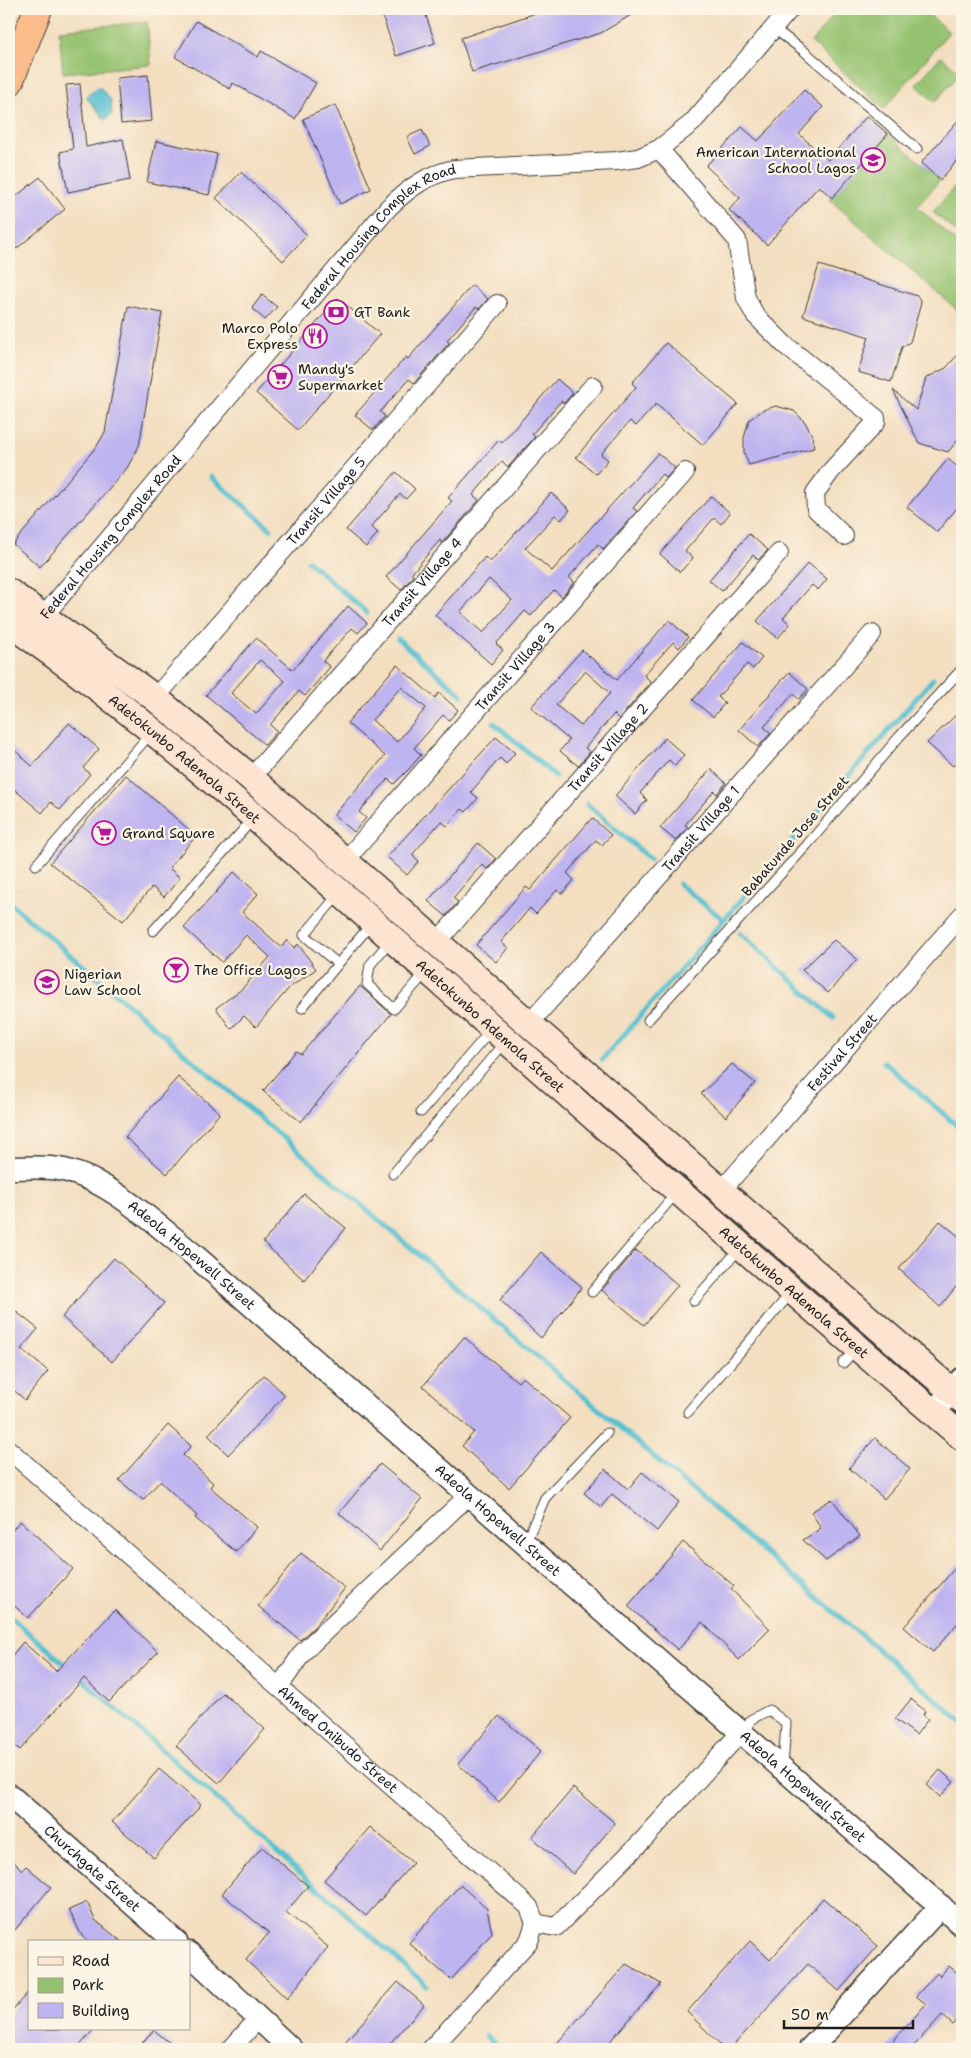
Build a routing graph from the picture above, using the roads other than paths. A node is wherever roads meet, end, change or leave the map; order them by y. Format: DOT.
graph roads {
  1 [pos="38,9"];
  2 [pos="790,9"];
  3 [pos="773,28"];
  4 [pos="9,82"];
  5 [pos="659,149"];
  6 [pos="917,149"];
  7 [pos="497,304"];
  8 [pos="593,386"];
  9 [pos="685,472"];
  10 [pos="844,536"];
  11 [pos="779,553"];
  12 [pos="9,592"];
  13 [pos="43,615"];
  14 [pos="18,630"];
  15 [pos="872,634"];
  16 [pos="962,670"];
  17 [pos="155,698"];
  18 [pos="152,732"];
  19 [pos="251,778"];
  20 [pos="255,817"];
  21 [pos="344,862"];
  22 [pos="36,865"];
  23 [pos="340,892"];
  24 [pos="962,915"];
  25 [pos="373,922"];
  26 [pos="153,931"];
  27 [pos="392,939"];
  28 [pos="437,942"];
  29 [pos="338,964"];
  30 [pos="428,970"];
  31 [pos="302,1008"];
  32 [pos="648,1020"];
  33 [pos="529,1024"];
  34 [pos="500,1034"];
  35 [pos="421,1112"];
  36 [pos="9,1168"];
  37 [pos="393,1174"];
  38 [pos="678,1190"];
  39 [pos="721,1191"];
  40 [pos="741,1246"];
  41 [pos="793,1291"];
  42 [pos="592,1292"];
  43 [pos="694,1301"];
  44 [pos="959,1390"];
  45 [pos="688,1412"];
  46 [pos="952,1424"];
  47 [pos="606,1433"];
  48 [pos="9,1450"];
  49 [pos="469,1495"];
  50 [pos="525,1544"];
  51 [pos="278,1687"];
  52 [pos="744,1734"];
  53 [pos="783,1769"];
  54 [pos="9,1795"];
  55 [pos="941,1906"];
  56 [pos="535,1923"];
  57 [pos="962,1925"];
  58 [pos="174,1940"];
  59 [pos="190,1954"];
  60 [pos="258,2020"];
  61 [pos="231,2049"];
  62 [pos="290,2049"];
  63 [pos="431,2049"];
  64 [pos="810,2049"];
  1 -- 4 [label="highway"];
  2 -- 3 [label="street, Federal Housing Complex Road"];
  3 -- 5 [label="street, Federal Housing Complex Road"];
  3 -- 6 [label="lane"];
  5 -- 10 [label="street"];
  5 -- 13 [label="street, Federal Housing Complex Road"];
  7 -- 17 [label="street, Transit Village 5"];
  8 -- 19 [label="street, Transit Village 4"];
  9 -- 21 [label="street, Transit Village 3"];
  11 -- 28 [label="street, Transit Village 2"];
  12 -- 13 [label="main road, Adetokunbo Ademola Street"];
  13 -- 14 [label="street, Federal Housing Complex Road"];
  13 -- 17 [label="main road, Adetokunbo Ademola Street"];
  14 -- 18 [label="main road, Adetokunbo Ademola Street"];
  15 -- 33 [label="street, Transit Village 1"];
  16 -- 32 [label="lane, Babatunde Jose Street"];
  17 -- 19 [label="main road, Adetokunbo Ademola Street"];
  18 -- 20 [label="main road, Adetokunbo Ademola Street"];
  18 -- 22 [label="lane"];
  19 -- 21 [label="main road, Adetokunbo Ademola Street"];
  20 -- 23 [label="main road, Adetokunbo Ademola Street"];
  20 -- 26 [label="lane"];
  21 -- 28 [label="main road, Adetokunbo Ademola Street"];
  23 -- 25 [label="main road, Adetokunbo Ademola Street"];
  23 -- 29 [label="lane"];
  24 -- 39 [label="street, Festival Street"];
  25 -- 27 [label="main road, Adetokunbo Ademola Street"];
  25 -- 29 [label="lane"];
  27 -- 30 [label="main road, Adetokunbo Ademola Street"];
  27 -- 30 [label="lane"];
  28 -- 33 [label="main road, Adetokunbo Ademola Street"];
  29 -- 31 [label="lane"];
  30 -- 34 [label="main road, Adetokunbo Ademola Street"];
  33 -- 39 [label="main road, Adetokunbo Ademola Street"];
  34 -- 35 [label="lane"];
  34 -- 37 [label="lane"];
  34 -- 38 [label="main road, Adetokunbo Ademola Street"];
  36 -- 49 [label="street, Adeola Hopewell Street"];
  38 -- 40 [label="main road, Adetokunbo Ademola Street"];
  38 -- 42 [label="lane"];
  39 -- 44 [label="main road, Adetokunbo Ademola Street"];
  40 -- 41 [label="main road, Adetokunbo Ademola Street"];
  40 -- 43 [label="lane"];
  41 -- 45 [label="lane"];
  41 -- 46 [label="main road, Adetokunbo Ademola Street"];
  44 -- 46 [label="street"];
  47 -- 50 [label="lane"];
  48 -- 51 [label="street, Ahmed Onibudo Street"];
  49 -- 50 [label="street, Adeola Hopewell Street"];
  49 -- 51 [label="street"];
  50 -- 52 [label="street, Adeola Hopewell Street"];
  51 -- 56 [label="street, Ahmed Onibudo Street"];
  52 -- 53 [label="street, Adeola Hopewell Street"];
  52 -- 53 [label="lane"];
  52 -- 56 [label="street"];
  53 -- 55 [label="street, Adeola Hopewell Street"];
  54 -- 58 [label="street, Churchgate Street"];
  55 -- 57 [label="street, Adeola Hopewell Street"];
  55 -- 64 [label="street"];
  56 -- 63 [label="street"];
  59 -- 60 [label="street"];
  60 -- 61 [label="street"];
  60 -- 62 [label="street"];
}
